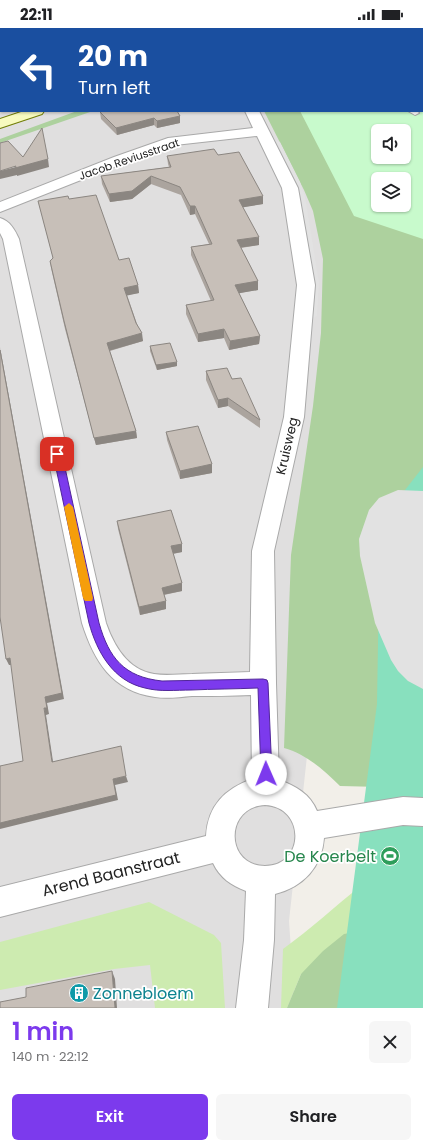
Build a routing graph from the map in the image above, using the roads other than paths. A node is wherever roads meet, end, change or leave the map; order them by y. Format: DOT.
graph roads {
  1 [pos="34,112"];
  2 [pos="253,112"];
  3 [pos="0,124"];
  4 [pos="263,132"];
  5 [pos="0,207"];
  6 [pos="0,223"];
  7 [pos="263,683"];
  8 [pos="266,790"];
  9 [pos="423,812"];
  10 [pos="310,826"];
  11 [pos="222,846"];
  12 [pos="261,881"];
  13 [pos="0,902"];
  14 [pos="252,1008"];
  1 -- 3 [label="main road"];
  2 -- 4 [label="street, Kruisweg"];
  4 -- 5 [label="street, Jacob Reviusstraat"];
  4 -- 7 [label="street, Kruisweg"];
  6 -- 7 [label="street"];
  7 -- 8 [label="street, Kruisweg"];
  8 -- 10 [label="street"];
  8 -- 11 [label="street"];
  9 -- 10 [label="street"];
  10 -- 12 [label="street"];
  11 -- 12 [label="street"];
  11 -- 13 [label="street, Arend Baanstraat"];
  12 -- 14 [label="street"];
}
